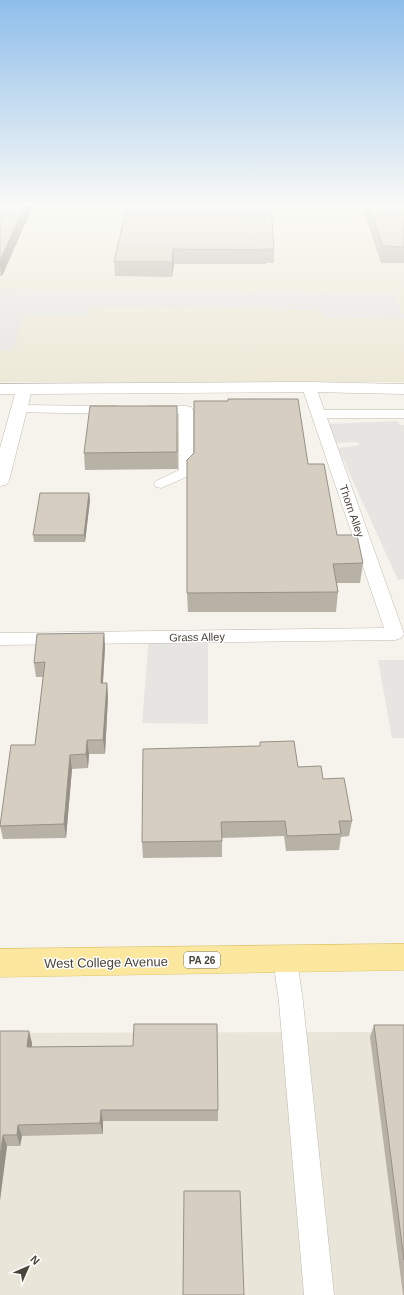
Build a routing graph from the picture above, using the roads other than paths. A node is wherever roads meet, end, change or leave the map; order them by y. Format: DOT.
graph roads {
  1 [pos="309,387"];
  2 [pos="0,389"];
  3 [pos="24,389"];
  4 [pos="404,389"];
  5 [pos="18,409"];
  6 [pos="318,414"];
  7 [pos="404,414"];
  8 [pos="0,481"];
  9 [pos="161,484"];
  10 [pos="395,634"];
  11 [pos="0,639"];
  12 [pos="404,957"];
  13 [pos="285,959"];
  14 [pos="0,963"];
  15 [pos="319,1295"];
  1 -- 3 [label="street"];
  1 -- 4 [label="street"];
  1 -- 6 [label="lane, Thorn Alley"];
  2 -- 3 [label="street"];
  3 -- 5 [label="street"];
  5 -- 8 [label="street"];
  5 -- 9 [label="lane"];
  6 -- 7 [label="lane"];
  6 -- 10 [label="lane, Thorn Alley"];
  10 -- 11 [label="lane, Grass Alley"];
  12 -- 13 [label="main road, West College Avenue / PA 26"];
  13 -- 14 [label="main road, West College Avenue / PA 26"];
  13 -- 15 [label="lane"];
}
